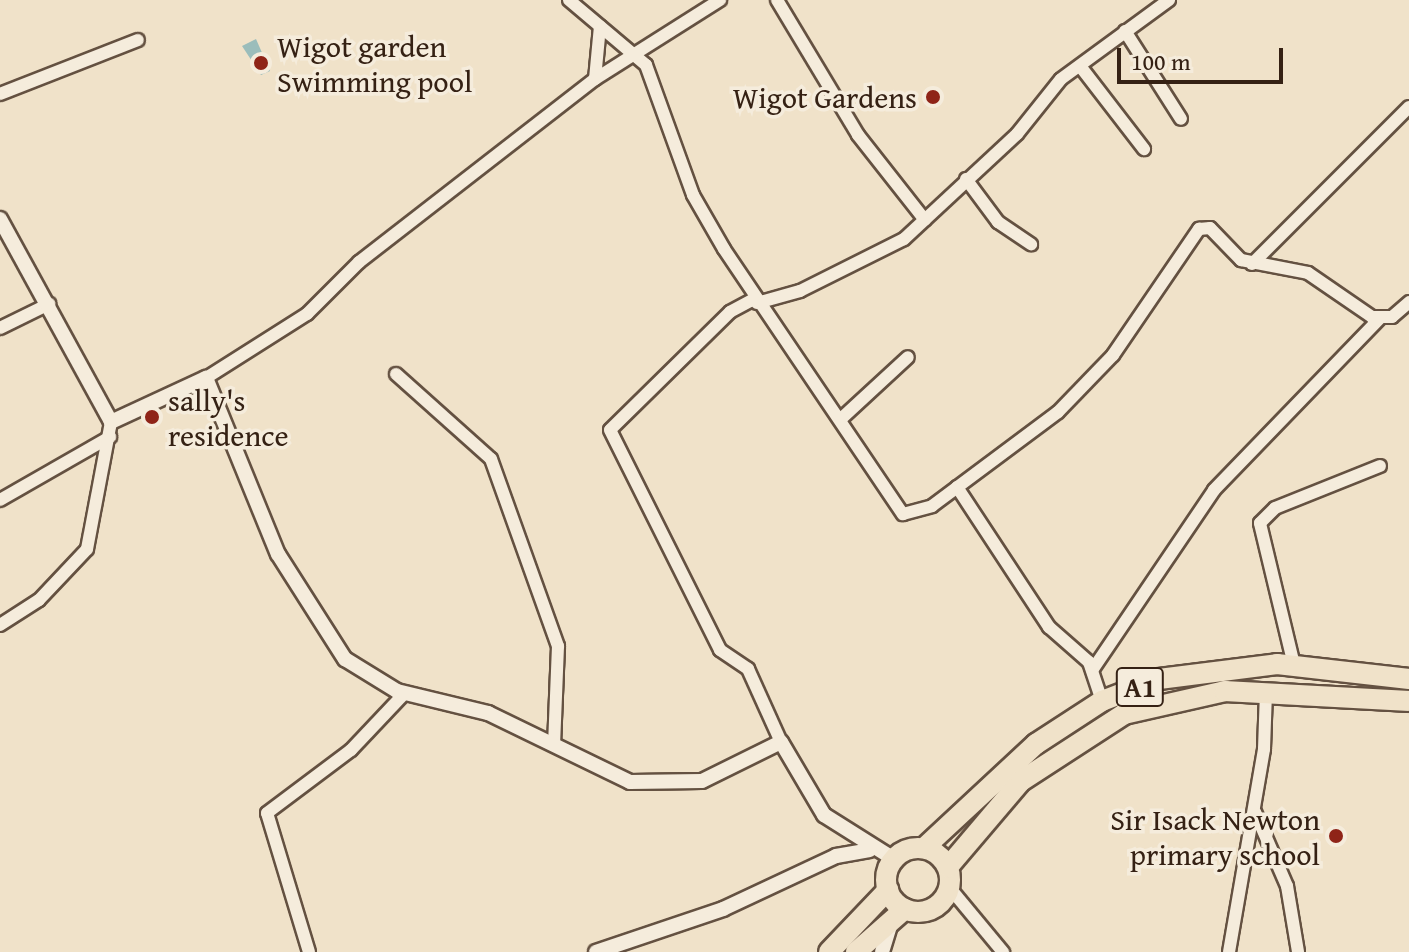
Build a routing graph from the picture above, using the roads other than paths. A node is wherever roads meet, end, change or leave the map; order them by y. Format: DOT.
graph roads {
  1 [pos="569,0"];
  2 [pos="720,0"];
  3 [pos="777,0"];
  4 [pos="1169,0"];
  5 [pos="600,26"];
  6 [pos="1125,31"];
  7 [pos="138,40"];
  8 [pos="639,56"];
  9 [pos="1080,66"];
  10 [pos="595,79"];
  11 [pos="0,94"];
  12 [pos="1409,107"];
  13 [pos="1181,119"];
  14 [pos="1144,149"];
  15 [pos="966,179"];
  16 [pos="0,219"];
  17 [pos="925,220"];
  18 [pos="1031,244"];
  19 [pos="1252,264"];
  20 [pos="756,301"];
  21 [pos="1409,302"];
  22 [pos="49,304"];
  23 [pos="1379,319"];
  24 [pos="0,328"];
  25 [pos="908,357"];
  26 [pos="396,374"];
  27 [pos="206,378"];
  28 [pos="843,417"];
  29 [pos="111,430"];
  30 [pos="1380,466"];
  31 [pos="957,487"];
  32 [pos="0,500"];
  33 [pos="0,625"];
  34 [pos="1294,665"];
  35 [pos="1093,669"];
  36 [pos="1409,679"];
  37 [pos="1266,691"];
  38 [pos="404,694"];
  39 [pos="1102,701"];
  40 [pos="1409,701"];
  41 [pos="781,742"];
  42 [pos="554,745"];
  43 [pos="1255,812"];
  44 [pos="924,848"];
  45 [pos="869,850"];
  46 [pos="894,859"];
  47 [pos="949,877"];
  48 [pos="888,890"];
  49 [pos="905,909"];
  50 [pos="890,925"];
  51 [pos="309,952"];
  52 [pos="596,952"];
  53 [pos="829,952"];
  54 [pos="856,952"];
  55 [pos="882,952"];
  56 [pos="1003,952"];
  57 [pos="1229,952"];
  58 [pos="1298,952"];
  1 -- 5 [label="street"];
  2 -- 8 [label="street"];
  3 -- 17 [label="street"];
  4 -- 6 [label="street"];
  5 -- 8 [label="street"];
  5 -- 10 [label="street"];
  6 -- 9 [label="street"];
  6 -- 13 [label="street"];
  7 -- 11 [label="street"];
  8 -- 10 [label="street"];
  8 -- 20 [label="street"];
  9 -- 14 [label="street"];
  9 -- 15 [label="street"];
  10 -- 27 [label="street"];
  12 -- 19 [label="street"];
  15 -- 17 [label="street"];
  15 -- 18 [label="street"];
  16 -- 22 [label="street"];
  17 -- 20 [label="street"];
  19 -- 23 [label="street"];
  19 -- 31 [label="street"];
  20 -- 28 [label="street"];
  20 -- 41 [label="street"];
  21 -- 23 [label="street"];
  22 -- 24 [label="street"];
  22 -- 29 [label="street"];
  23 -- 35 [label="street"];
  25 -- 28 [label="street"];
  26 -- 42 [label="street"];
  27 -- 29 [label="street"];
  27 -- 38 [label="street"];
  28 -- 31 [label="street"];
  29 -- 32 [label="street"];
  29 -- 33 [label="street"];
  30 -- 34 [label="street"];
  31 -- 35 [label="street"];
  34 -- 36 [label="highway, A1"];
  34 -- 39 [label="highway, A1"];
  35 -- 39 [label="street"];
  37 -- 40 [label="highway, A1"];
  37 -- 43 [label="street"];
  37 -- 47 [label="highway, A1"];
  38 -- 42 [label="street"];
  38 -- 51 [label="street"];
  39 -- 44 [label="highway, A1"];
  41 -- 42 [label="street"];
  41 -- 45 [label="street"];
  43 -- 57 [label="street"];
  43 -- 58 [label="street"];
  44 -- 46 [label="highway, A1"];
  44 -- 47 [label="highway"];
  45 -- 46 [label="street"];
  45 -- 52 [label="street"];
  46 -- 48 [label="highway"];
  47 -- 49 [label="highway, A1"];
  47 -- 56 [label="street"];
  48 -- 49 [label="highway"];
  48 -- 53 [label="highway"];
  49 -- 50 [label="highway, A1"];
  50 -- 54 [label="highway, A1"];
  50 -- 55 [label="street"];
}
